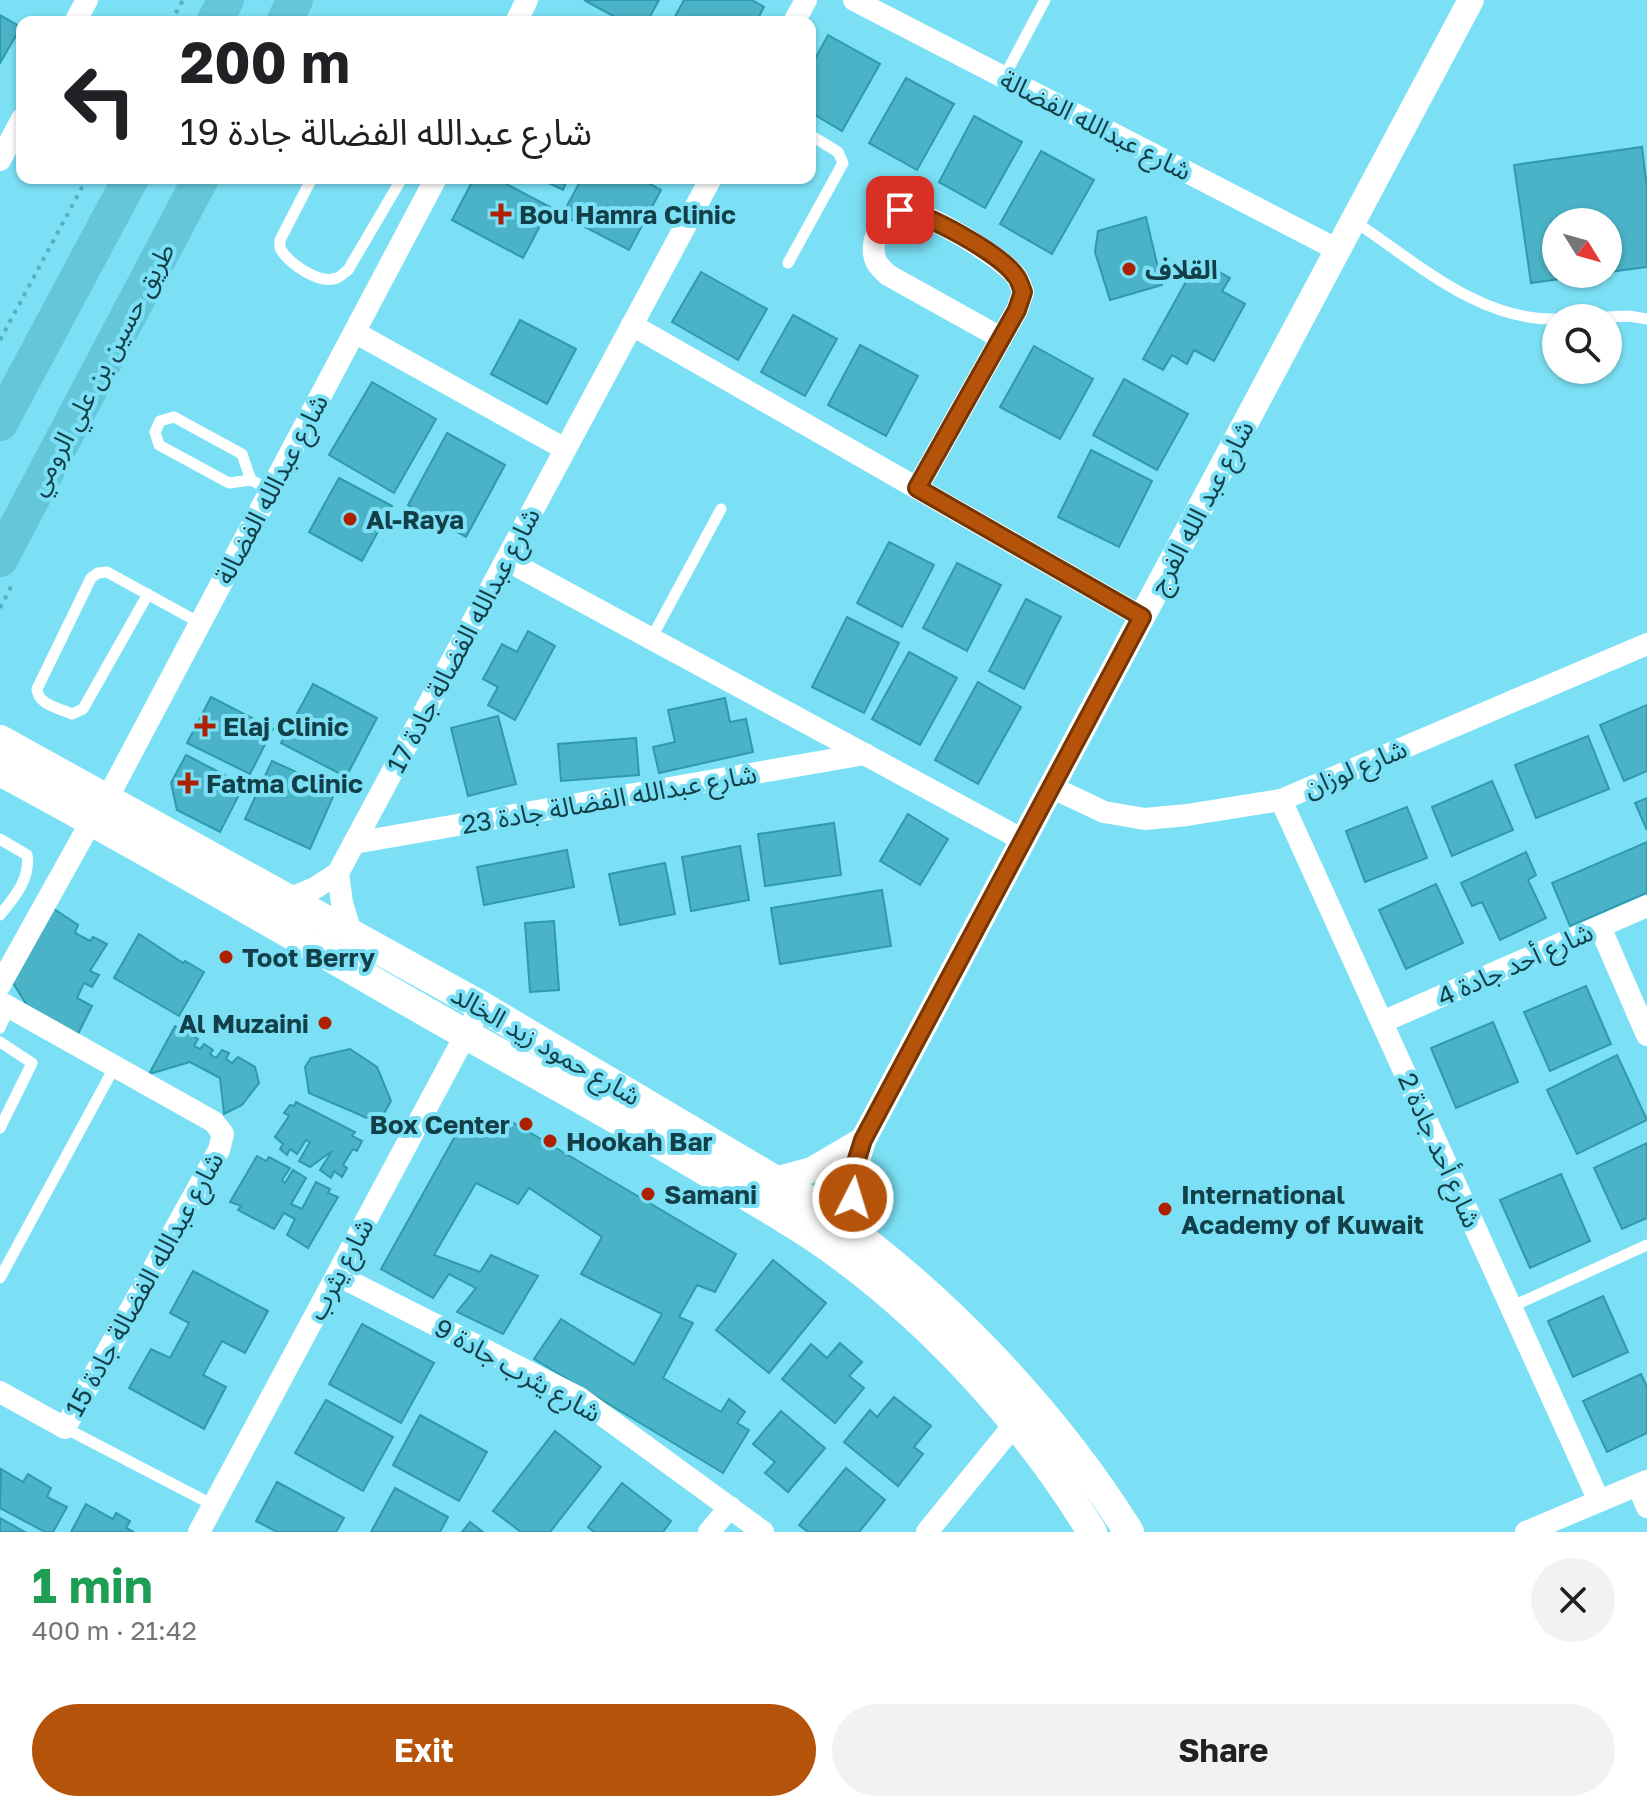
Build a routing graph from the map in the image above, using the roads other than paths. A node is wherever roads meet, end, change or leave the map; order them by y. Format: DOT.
graph roads {
  1 [pos="854,0"];
  2 [pos="1045,0"];
  3 [pos="1471,0"];
  4 [pos="1004,77"];
  5 [pos="16,130"];
  6 [pos="816,139"];
  7 [pos="0,160"];
  8 [pos="128,184"];
  9 [pos="198,184"];
  10 [pos="309,184"];
  11 [pos="398,184"];
  12 [pos="433,184"];
  13 [pos="708,184"];
  14 [pos="1354,220"];
  15 [pos="1338,250"];
  16 [pos="788,263"];
  17 [pos="1622,317"];
  18 [pos="1542,319"];
  19 [pos="1647,319"];
  20 [pos="632,325"];
  21 [pos="356,333"];
  22 [pos="1001,338"];
  23 [pos="0,423"];
  24 [pos="565,449"];
  25 [pos="260,485"];
  26 [pos="917,488"];
  27 [pos="721,509"];
  28 [pos="0,559"];
  29 [pos="506,560"];
  30 [pos="148,594"];
  31 [pos="1142,617"];
  32 [pos="200,623"];
  33 [pos="651,639"];
  34 [pos="1647,644"];
  35 [pos="0,740"];
  36 [pos="865,754"];
  37 [pos="0,771"];
  38 [pos="1051,787"];
  39 [pos="1281,800"];
  40 [pos="99,810"];
  41 [pos="0,839"];
  42 [pos="1023,840"];
  43 [pos="354,843"];
  44 [pos="338,873"];
  45 [pos="32,899"];
  46 [pos="289,899"];
  47 [pos="1647,906"];
  48 [pos="0,915"];
  49 [pos="1600,927"];
  50 [pos="351,933"];
  51 [pos="0,985"];
  52 [pos="481,1006"];
  53 [pos="3,1013"];
  54 [pos="1382,1022"];
  55 [pos="466,1035"];
  56 [pos="1647,1035"];
  57 [pos="0,1042"];
  58 [pos="116,1066"];
  59 [pos="0,1128"];
  60 [pos="863,1140"];
  61 [pos="774,1180"];
  62 [pos="862,1237"];
  63 [pos="1647,1245"];
  64 [pos="337,1275"];
  65 [pos="0,1278"];
  66 [pos="1511,1307"];
  67 [pos="0,1392"];
  68 [pos="1014,1425"];
  69 [pos="65,1428"];
  70 [pos="1642,1483"];
  71 [pos="1599,1501"];
  72 [pos="213,1505"];
  73 [pos="730,1507"];
  74 [pos="1647,1507"];
  75 [pos="199,1532"];
  76 [pos="709,1532"];
  77 [pos="763,1532"];
  78 [pos="927,1532"];
  79 [pos="1092,1532"];
  80 [pos="1129,1532"];
  81 [pos="1526,1532"];
  1 -- 4 [label="street, شارع عبدالله الفضالة"];
  2 -- 4 [label="lane"];
  3 -- 14 [label="street, شارع عبد الله الفرج"];
  4 -- 15 [label="street, شارع عبدالله الفضالة"];
  5 -- 7 [label="street"];
  6 -- 16 [label="lane"];
  8 -- 23 [label="highway"];
  9 -- 28 [label="highway, طريق حسين بن علي الرومي"];
  10 -- 11 [label="lane"];
  12 -- 21 [label="street, شارع عبدالله الفضالة"];
  13 -- 20 [label="street, شارع عبدالله الفضالة جادة 17"];
  14 -- 15 [label="street, شارع عبد الله الفرج"];
  14 -- 18 [label="lane"];
  15 -- 31 [label="street, شارع عبد الله الفرج"];
  17 -- 19 [label="lane"];
  20 -- 24 [label="street, شارع عبدالله الفضالة جادة 17"];
  20 -- 26 [label="street"];
  21 -- 24 [label="street"];
  21 -- 25 [label="street, شارع عبدالله الفضالة"];
  22 -- 22 [label="street"];
  22 -- 26 [label="street"];
  24 -- 29 [label="street, شارع عبدالله الفضالة جادة 17"];
  25 -- 25 [label="lane"];
  25 -- 32 [label="street, شارع عبدالله الفضالة"];
  26 -- 31 [label="street"];
  27 -- 33 [label="lane"];
  29 -- 33 [label="street"];
  29 -- 43 [label="street, شارع عبدالله الفضالة جادة 17"];
  30 -- 30 [label="lane"];
  30 -- 32 [label="lane"];
  31 -- 38 [label="street, شارع عبد الله الفرج"];
  32 -- 40 [label="street, شارع عبدالله الفضالة"];
  33 -- 36 [label="street"];
  34 -- 39 [label="street, شارع لوزان"];
  35 -- 40 [label="main road, شارع حمود زيد الخالد"];
  36 -- 42 [label="street"];
  36 -- 43 [label="street, شارع عبدالله الفضالة جادة 23"];
  37 -- 40 [label="main road, شارع حمود زيد الخالد"];
  38 -- 39 [label="street, شارع لوزان"];
  38 -- 42 [label="street, شارع عبد الله الفرج"];
  39 -- 54 [label="street, شارع أحد جادة 2"];
  40 -- 45 [label="street, شارع عبدالله الفضالة"];
  40 -- 46 [label="main road, شارع حمود زيد الخالد"];
  40 -- 55 [label="main road, شارع حمود زيد الخالد"];
  41 -- 45 [label="lane"];
  42 -- 60 [label="street, شارع عبد الله الفرج"];
  43 -- 44 [label="street, شارع عبدالله الفضالة جادة 17"];
  44 -- 46 [label="street"];
  44 -- 50 [label="street"];
  45 -- 48 [label="lane"];
  45 -- 51 [label="street, شارع عبدالله الفضالة"];
  46 -- 50 [label="main road, شارع حمود زيد الخالد"];
  47 -- 49 [label="street, شارع أحد جادة 4"];
  49 -- 54 [label="street, شارع أحد جادة 4"];
  49 -- 56 [label="street"];
  50 -- 52 [label="main road, شارع حمود زيد الخالد"];
  52 -- 55 [label="street, شارع يثرب"];
  52 -- 61 [label="main road, شارع حمود زيد الخالد"];
  53 -- 58 [label="street, شارع عبدالله الفضالة جادة 15"];
  54 -- 66 [label="street, شارع أحد جادة 2"];
  55 -- 64 [label="street, شارع يثرب"];
  55 -- 68 [label="main road, شارع حمود زيد الخالد"];
  57 -- 59 [label="lane"];
  58 -- 65 [label="lane"];
  58 -- 69 [label="street, شارع عبدالله الفضالة جادة 15"];
  60 -- 61 [label="street"];
  60 -- 62 [label="street, شارع عبد الله الفرج"];
  61 -- 62 [label="main road, شارع حمود زيد الخالد"];
  62 -- 80 [label="main road, شارع حمود زيد الخالد"];
  63 -- 66 [label="lane"];
  64 -- 72 [label="street, شارع يثرب"];
  64 -- 73 [label="street, شارع يثرب جادة 9"];
  66 -- 71 [label="street, شارع أحد جادة 2"];
  67 -- 69 [label="street, شارع عبدالله الفضالة جادة 15"];
  68 -- 78 [label="street"];
  68 -- 79 [label="main road, شارع حمود زيد الخالد"];
  69 -- 72 [label="lane"];
  70 -- 71 [label="street"];
  70 -- 74 [label="street"];
  71 -- 81 [label="street"];
  72 -- 75 [label="street, شارع يثرب"];
  73 -- 76 [label="street"];
  73 -- 77 [label="street, شارع يثرب جادة 9"];
}
